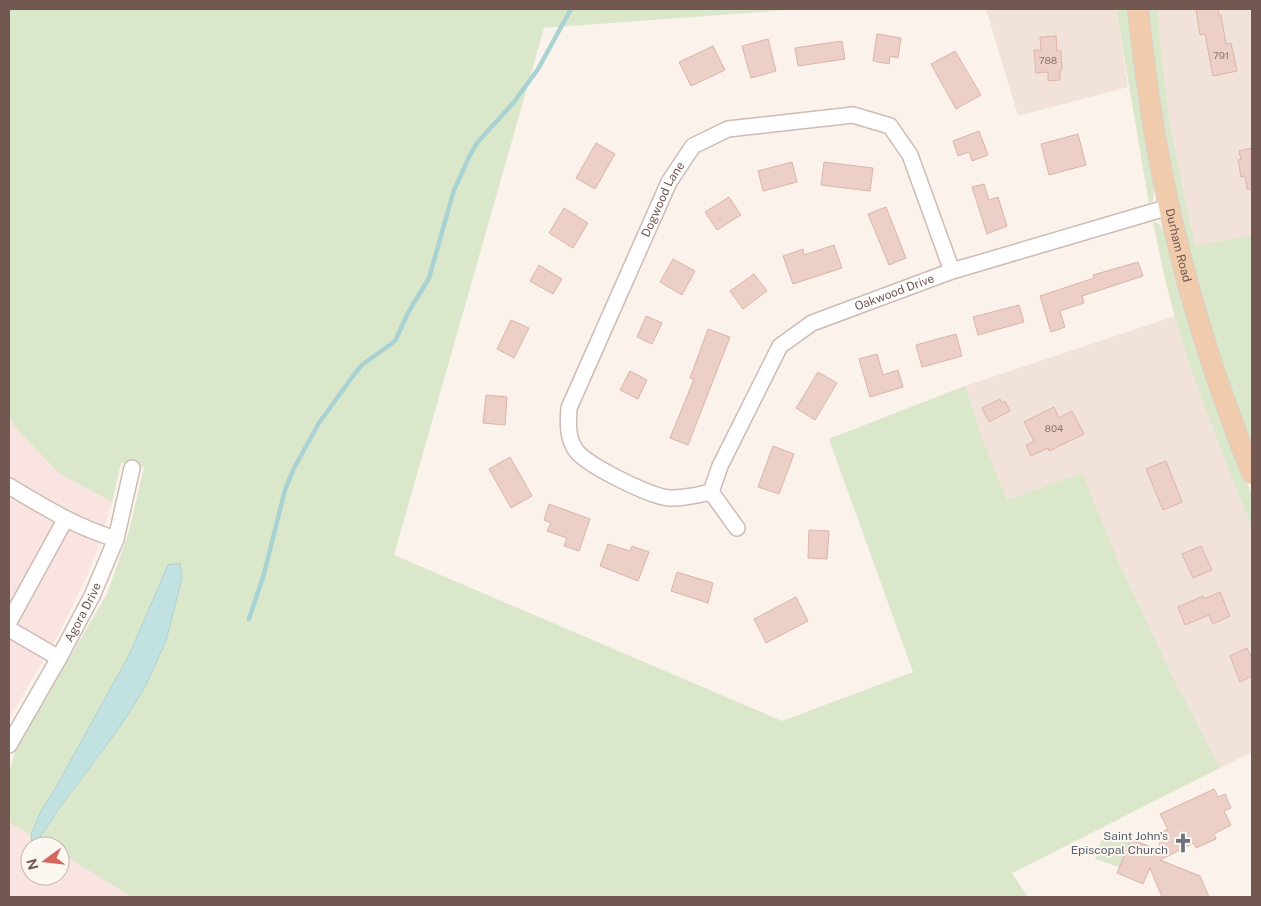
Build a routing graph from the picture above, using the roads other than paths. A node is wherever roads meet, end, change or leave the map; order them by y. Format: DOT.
graph roads {
  1 [pos="1138,9"];
  2 [pos="1169,207"];
  3 [pos="952,271"];
  4 [pos="132,468"];
  5 [pos="1252,474"];
  6 [pos="9,486"];
  7 [pos="711,492"];
  8 [pos="65,520"];
  9 [pos="737,528"];
  10 [pos="116,539"];
  11 [pos="9,622"];
  12 [pos="9,629"];
  13 [pos="59,658"];
  14 [pos="9,744"];
  1 -- 2 [label="main road, Durham Road"];
  2 -- 3 [label="street, Oakwood Drive"];
  2 -- 5 [label="main road, Durham Road"];
  3 -- 7 [label="street, Oakwood Drive"];
  3 -- 7 [label="street, Dogwood Lane"];
  4 -- 10 [label="street, Agora Drive"];
  6 -- 8 [label="street"];
  7 -- 9 [label="street"];
  8 -- 10 [label="street"];
  8 -- 11 [label="street"];
  10 -- 13 [label="street, Agora Drive"];
  12 -- 13 [label="street"];
  13 -- 14 [label="street, Agora Drive"];
}
